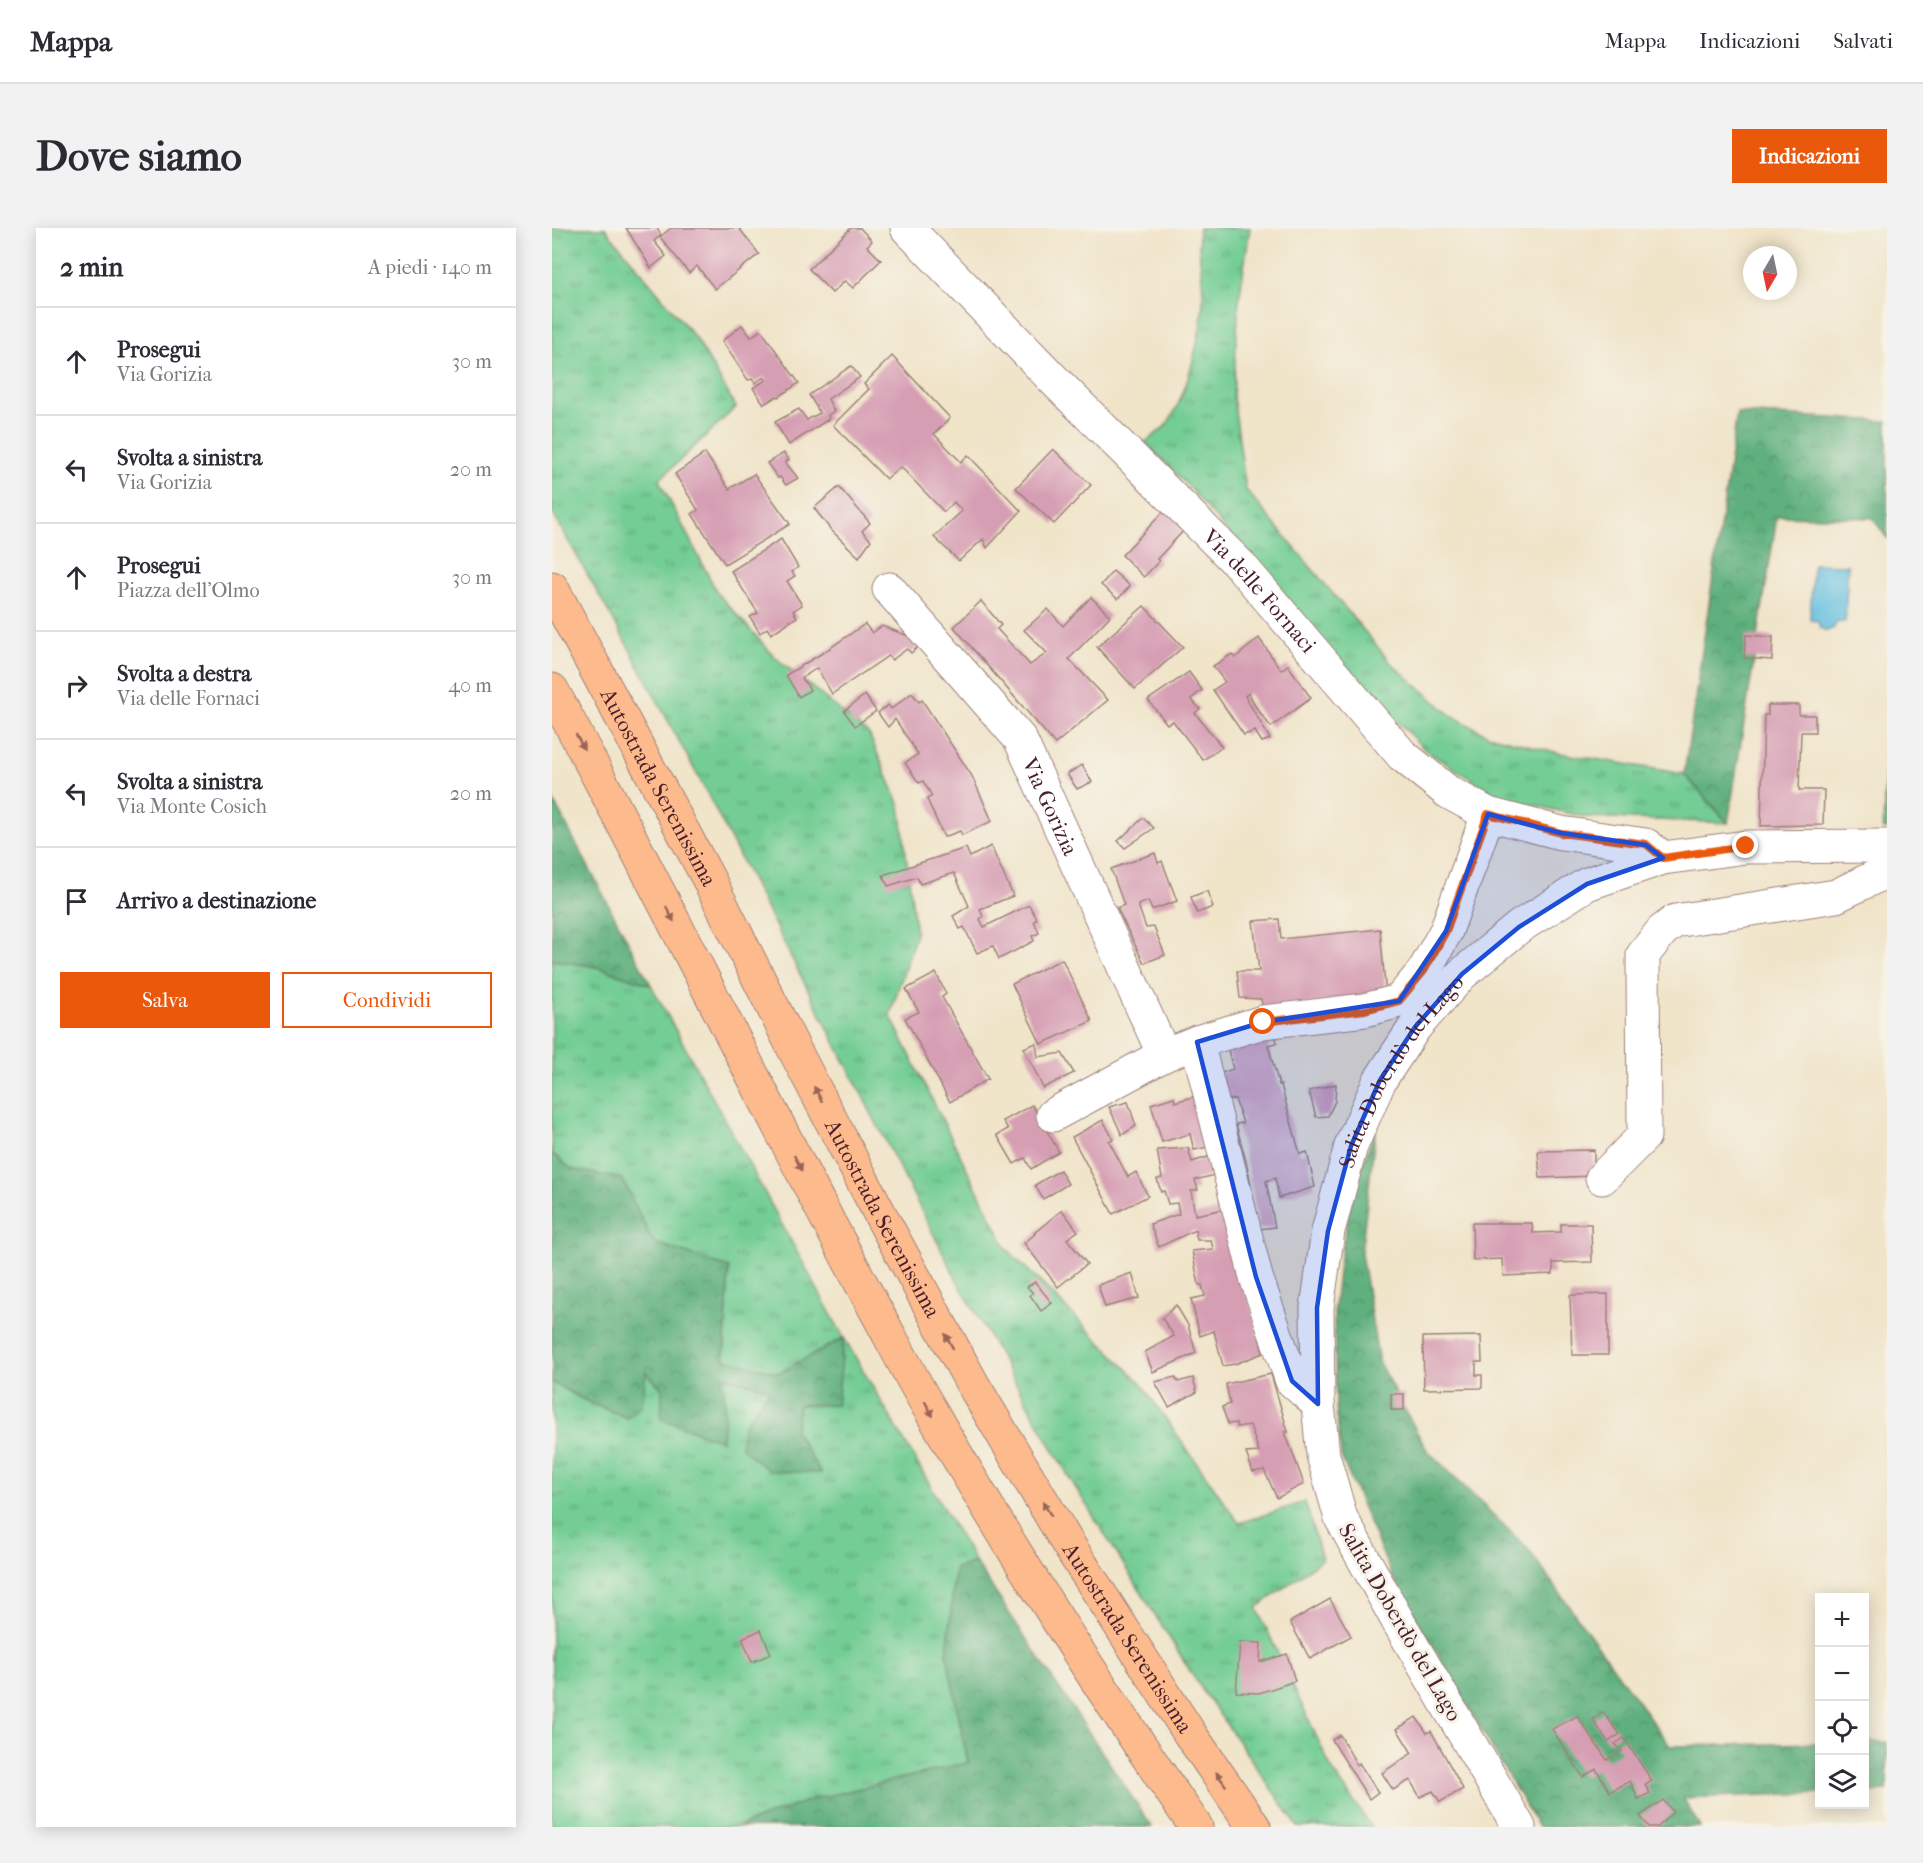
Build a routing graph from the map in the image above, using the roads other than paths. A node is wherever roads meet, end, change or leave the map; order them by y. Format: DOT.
graph roads {
  1 [pos="907,228"];
  2 [pos="552,588"];
  3 [pos="889,589"];
  4 [pos="552,690"];
  5 [pos="1488,814"];
  6 [pos="1887,846"];
  7 [pos="1663,858"];
  8 [pos="1887,871"];
  9 [pos="1197,1042"];
  10 [pos="1164,1055"];
  11 [pos="1053,1115"];
  12 [pos="1602,1178"];
  13 [pos="1318,1404"];
  14 [pos="1196,1827"];
  15 [pos="1254,1827"];
  16 [pos="1519,1827"];
  1 -- 5 [label="street, Via delle Fornaci"];
  15 -- 2 [label="highway, Autostrada Serenissima, one-way"];
  3 -- 10 [label="street, Via Gorizia"];
  4 -- 14 [label="highway, one-way"];
  5 -- 7 [label="street, Via delle Fornaci"];
  5 -- 9 [label="street"];
  6 -- 7 [label="street, Salita Doberdò del Lago"];
  7 -- 13 [label="street, Salita Doberdò del Lago"];
  8 -- 12 [label="street"];
  9 -- 10 [label="street"];
  9 -- 13 [label="street"];
  10 -- 11 [label="street"];
  13 -- 16 [label="street, Salita Doberdò del Lago"];
}
